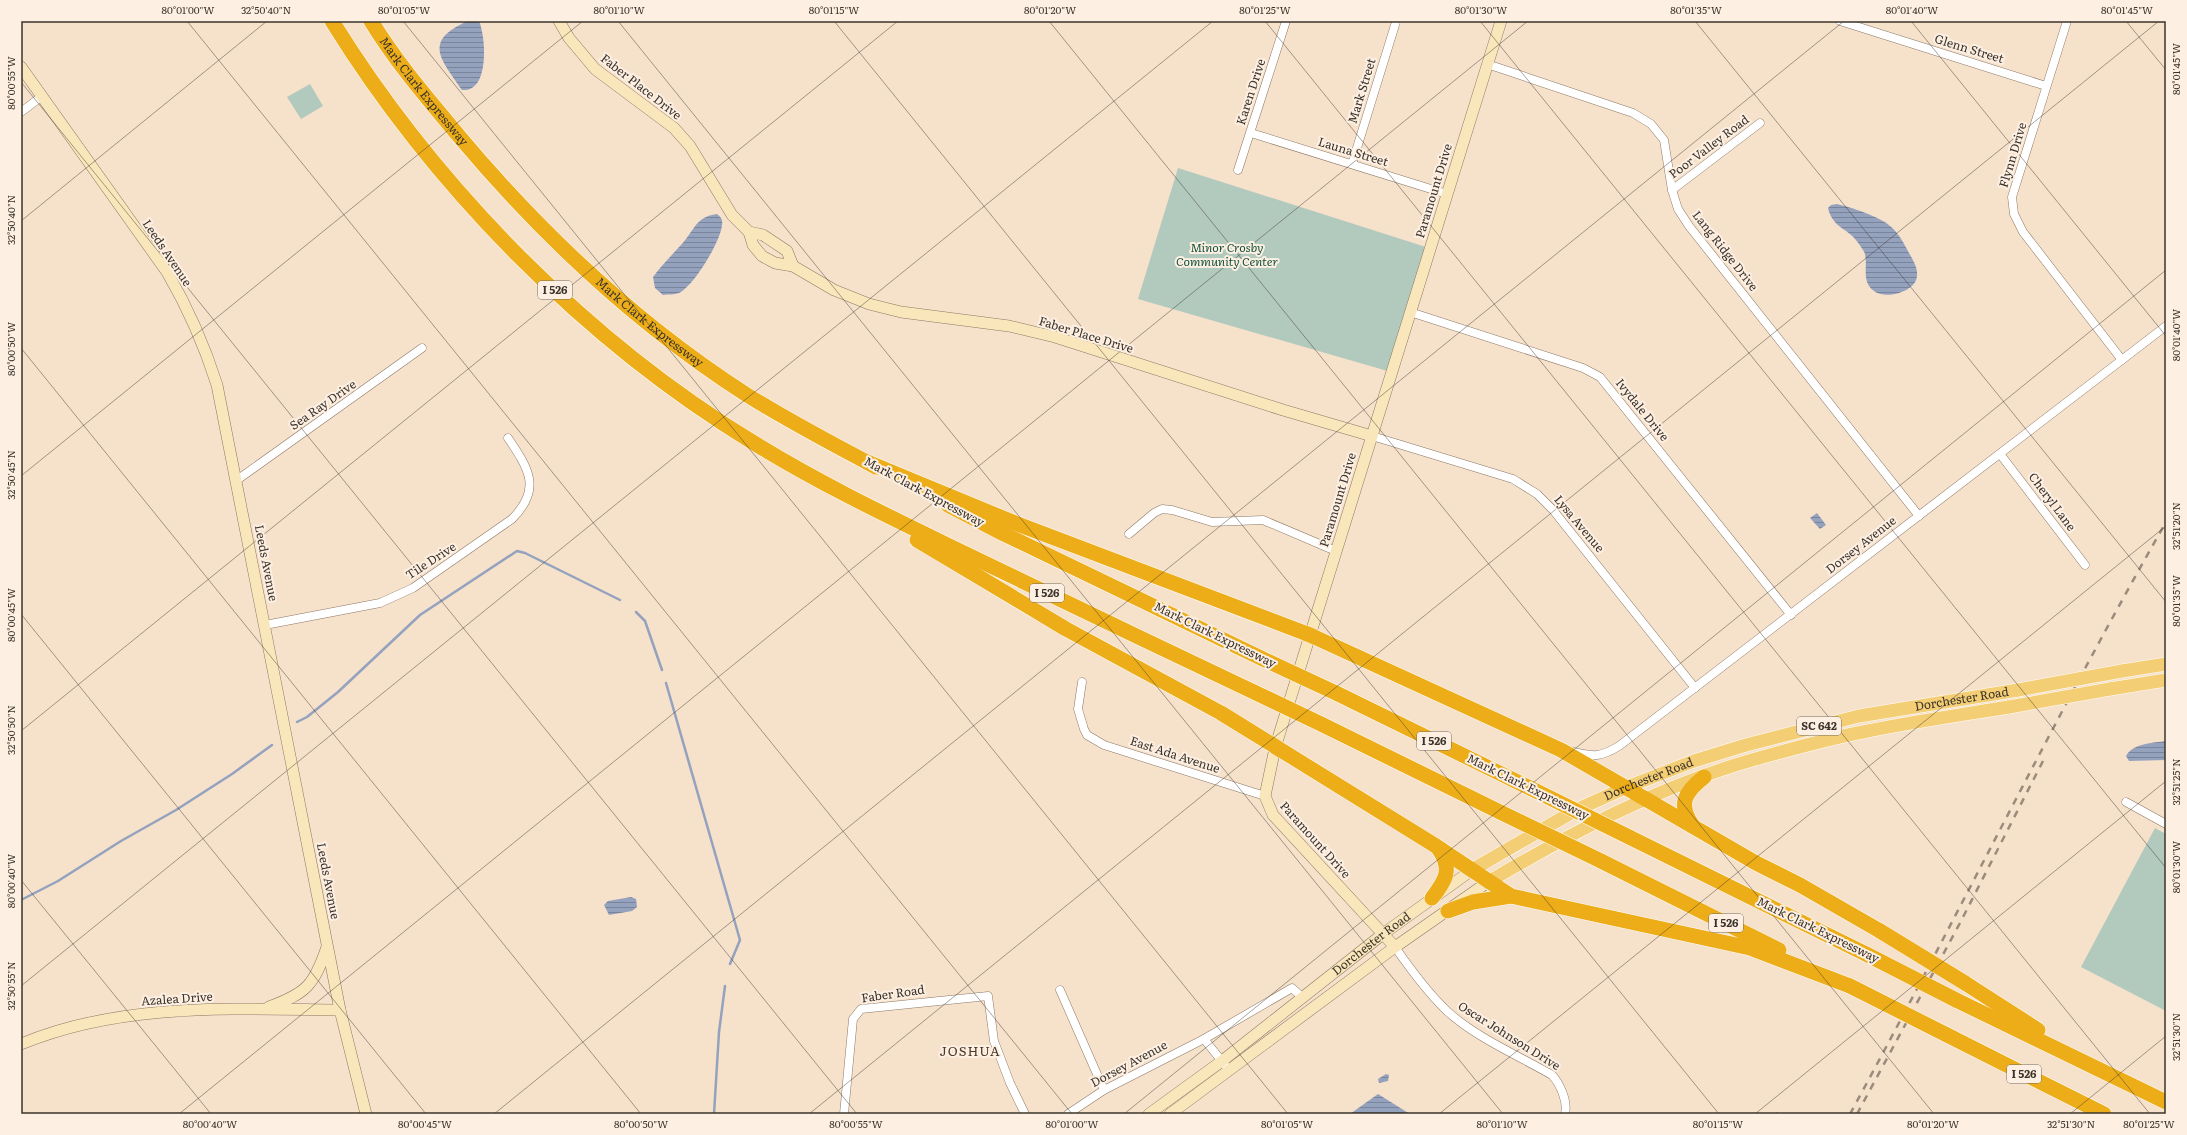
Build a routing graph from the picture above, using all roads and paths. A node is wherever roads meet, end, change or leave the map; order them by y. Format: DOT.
graph roads {
  1 [pos="332,21"];
  2 [pos="371,21"];
  3 [pos="382,21"];
  4 [pos="559,21"];
  5 [pos="1286,21"];
  6 [pos="1501,21"];
  7 [pos="1840,21"];
  8 [pos="2067,21"];
  9 [pos="1395,25"];
  10 [pos="1487,64"];
  11 [pos="21,67"];
  12 [pos="2046,86"];
  13 [pos="41,97"];
  14 [pos="21,112"];
  15 [pos="444,118"];
  16 [pos="1760,123"];
  17 [pos="1251,133"];
  18 [pos="1352,164"];
  19 [pos="1238,170"];
  20 [pos="1672,190"];
  21 [pos="1447,194"];
  22 [pos="749,232"];
  23 [pos="793,266"];
  24 [pos="1410,312"];
  25 [pos="2166,326"];
  26 [pos="422,348"];
  27 [pos="2122,360"];
  28 [pos="1372,436"];
  29 [pos="508,438"];
  30 [pos="2000,454"];
  31 [pos="867,462"];
  32 [pos="237,480"];
  33 [pos="840,492"];
  34 [pos="1919,516"];
  35 [pos="1129,534"];
  36 [pos="1336,551"];
  37 [pos="2085,565"];
  38 [pos="1791,615"];
  39 [pos="265,625"];
  40 [pos="1310,635"];
  41 [pos="2166,664"];
  42 [pos="2166,680"];
  43 [pos="1082,682"];
  44 [pos="1695,688"];
  45 [pos="1275,748"];
  46 [pos="1561,750"];
  47 [pos="1704,777"];
  48 [pos="1627,787"];
  49 [pos="1264,796"];
  50 [pos="1648,798"];
  51 [pos="2126,802"];
  52 [pos="2166,824"];
  53 [pos="1694,827"];
  54 [pos="1436,846"];
  55 [pos="1472,870"];
  56 [pos="1488,882"];
  57 [pos="1511,896"];
  58 [pos="1432,898"];
  59 [pos="1448,911"];
  60 [pos="1383,934"];
  61 [pos="328,946"];
  62 [pos="1395,947"];
  63 [pos="1850,986"];
  64 [pos="1060,990"];
  65 [pos="1303,998"];
  66 [pos="262,1009"];
  67 [pos="340,1010"];
  68 [pos="1204,1039"];
  69 [pos="21,1044"];
  70 [pos="1222,1061"];
  71 [pos="2092,1065"];
  72 [pos="1229,1070"];
  73 [pos="1104,1090"];
  74 [pos="1165,1102"];
  75 [pos="2166,1102"];
  76 [pos="1172,1113"];
  77 [pos="366,1114"];
  78 [pos="844,1114"];
  79 [pos="1025,1114"];
  80 [pos="1068,1114"];
  81 [pos="1149,1114"];
  82 [pos="1565,1114"];
  83 [pos="2104,1114"];
  1 -- 33 [label="highway, I 526"];
  2 -- 15 [label="highway, Mark Clark Expressway / I 526"];
  3 -- 15 [label="highway"];
  4 -- 22 [label="street, Faber Place Drive"];
  5 -- 17 [label="street, Karen Drive"];
  6 -- 10 [label="street, Paramount Drive"];
  7 -- 12 [label="street, Glenn Street"];
  8 -- 12 [label="street, Flynn Drive"];
  9 -- 18 [label="street, Mark Street"];
  10 -- 20 [label="street, Lang Ridge Drive"];
  10 -- 21 [label="street, Paramount Drive"];
  11 -- 13 [label="street, Leeds Avenue"];
  12 -- 27 [label="street, Flynn Drive"];
  13 -- 14 [label="street"];
  13 -- 32 [label="street, Leeds Avenue"];
  15 -- 31 [label="highway, Mark Clark Expressway / I 526"];
  16 -- 20 [label="street, Poor Valley Road"];
  17 -- 18 [label="street, Launa Street"];
  17 -- 19 [label="street, Karen Drive"];
  18 -- 21 [label="street, Launa Street"];
  20 -- 34 [label="street, Lang Ridge Drive"];
  21 -- 24 [label="street, Paramount Drive"];
  22 -- 23 [label="street, Faber Place Drive"];
  22 -- 23 [label="street, Faber Place Drive"];
  23 -- 28 [label="street, Faber Place Drive"];
  24 -- 28 [label="street, Paramount Drive"];
  24 -- 38 [label="street, Ivydale Drive"];
  25 -- 27 [label="street, Dorsey Avenue"];
  26 -- 32 [label="street, Sea Ray Drive"];
  27 -- 30 [label="street, Dorsey Avenue"];
  28 -- 36 [label="street, Paramount Drive"];
  28 -- 44 [label="street, Lysa Avenue"];
  29 -- 39 [label="street, Tile Drive"];
  30 -- 34 [label="street, Dorsey Avenue"];
  30 -- 37 [label="street, Cheryl Lane"];
  31 -- 40 [label="highway"];
  31 -- 71 [label="highway, Mark Clark Expressway / I 526, bridge"];
  32 -- 39 [label="street, Leeds Avenue"];
  33 -- 45 [label="highway"];
  33 -- 63 [label="highway, I 526, bridge"];
  34 -- 38 [label="street, Dorsey Avenue"];
  35 -- 36 [label="street"];
  36 -- 40 [label="street, Paramount Drive"];
  38 -- 44 [label="street, Dorsey Avenue"];
  39 -- 61 [label="street, Leeds Avenue"];
  40 -- 45 [label="street, Paramount Drive"];
  40 -- 46 [label="highway"];
  41 -- 48 [label="main road, Dorchester Road / SC 642, bridge"];
  42 -- 47 [label="main road, Dorchester Road / SC 642, bridge"];
  43 -- 49 [label="street, East Ada Avenue"];
  44 -- 46 [label="street, Dorsey Avenue"];
  45 -- 49 [label="street, Paramount Drive"];
  45 -- 54 [label="highway"];
  46 -- 48 [label="highway"];
  47 -- 50 [label="main road, Dorchester Road / SC 642"];
  47 -- 53 [label="highway"];
  48 -- 50 [label="highway"];
  48 -- 55 [label="main road, Dorchester Road / SC 642"];
  49 -- 60 [label="street, Paramount Drive"];
  50 -- 53 [label="highway"];
  50 -- 56 [label="main road, Dorchester Road / SC 642"];
  51 -- 52 [label="street"];
  53 -- 71 [label="highway, bridge"];
  54 -- 55 [label="highway"];
  54 -- 58 [label="highway"];
  55 -- 56 [label="highway"];
  55 -- 58 [label="street, Dorchester Road / SC 642"];
  56 -- 57 [label="highway"];
  56 -- 59 [label="street, Dorchester Road / SC 642"];
  57 -- 59 [label="highway"];
  57 -- 63 [label="highway"];
  58 -- 60 [label="street, Dorchester Road / SC 642"];
  59 -- 62 [label="street, Dorchester Road / SC 642"];
  60 -- 62 [label="street, Paramount Drive"];
  60 -- 65 [label="street, Dorchester Road / SC 642"];
  61 -- 66 [label="street"];
  61 -- 67 [label="street, Leeds Avenue"];
  62 -- 72 [label="street, Dorchester Road / SC 642"];
  62 -- 82 [label="street, Oscar Johnson Drive"];
  63 -- 83 [label="highway, I 526, bridge"];
  64 -- 73 [label="street"];
  65 -- 68 [label="street, Dorsey Avenue"];
  65 -- 70 [label="street, Dorchester Road / SC 642"];
  66 -- 67 [label="street, Azalea Drive"];
  66 -- 69 [label="street, Azalea Drive"];
  67 -- 77 [label="street, Leeds Avenue"];
  68 -- 70 [label="street"];
  68 -- 73 [label="street, Dorsey Avenue"];
  70 -- 72 [label="street"];
  70 -- 74 [label="street, Dorchester Road / SC 642"];
  71 -- 75 [label="highway, Mark Clark Expressway / I 526"];
  72 -- 76 [label="street, Dorchester Road / SC 642"];
  73 -- 80 [label="street, Dorsey Avenue"];
  74 -- 76 [label="street"];
  74 -- 81 [label="street, Dorchester Road / SC 642"];
  78 -- 79 [label="street, Faber Road"];
}
